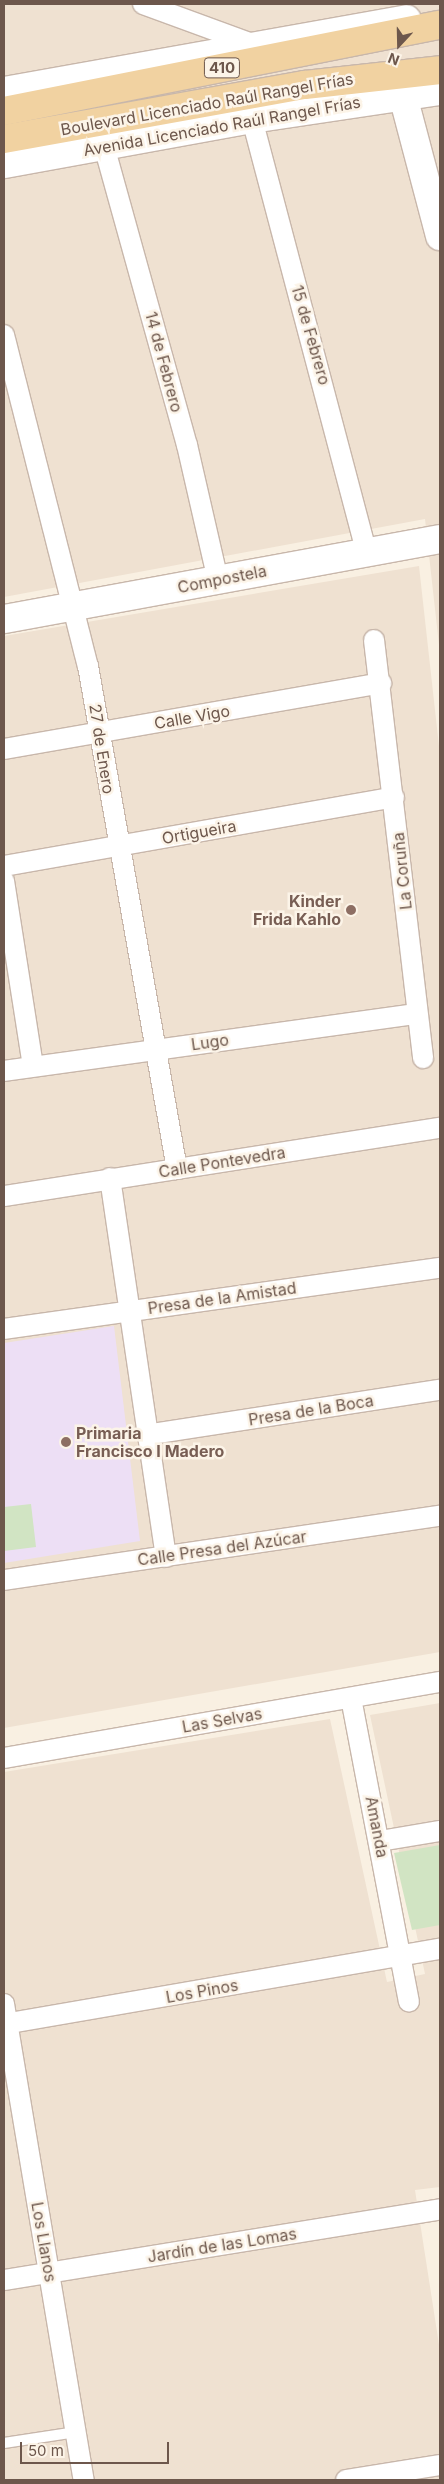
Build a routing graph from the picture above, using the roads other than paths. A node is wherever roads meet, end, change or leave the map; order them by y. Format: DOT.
graph roads {
  1 [pos="143,4"];
  2 [pos="440,15"];
  3 [pos="440,25"];
  4 [pos="257,46"];
  5 [pos="440,70"];
  6 [pos="4,91"];
  7 [pos="440,91"];
  8 [pos="403,96"];
  9 [pos="4,110"];
  10 [pos="252,119"];
  11 [pos="4,139"];
  12 [pos="104,146"];
  13 [pos="4,164"];
  14 [pos="440,236"];
  15 [pos="4,335"];
  16 [pos="440,539"];
  17 [pos="366,552"];
  18 [pos="218,580"];
  19 [pos="74,607"];
  20 [pos="4,619"];
  21 [pos="374,640"];
  22 [pos="381,684"];
  23 [pos="100,732"];
  24 [pos="4,749"];
  25 [pos="394,797"];
  26 [pos="118,846"];
  27 [pos="4,866"];
  28 [pos="4,881"];
  29 [pos="417,1014"];
  30 [pos="156,1050"];
  31 [pos="423,1058"];
  32 [pos="34,1066"];
  33 [pos="4,1071"];
  34 [pos="440,1128"];
  35 [pos="177,1169"];
  36 [pos="110,1178"];
  37 [pos="4,1196"];
  38 [pos="440,1268"];
  39 [pos="132,1310"];
  40 [pos="4,1329"];
  41 [pos="440,1390"];
  42 [pos="151,1434"];
  43 [pos="440,1516"];
  44 [pos="166,1556"];
  45 [pos="4,1580"];
  46 [pos="440,1682"];
  47 [pos="351,1698"];
  48 [pos="4,1758"];
  49 [pos="440,1831"];
  50 [pos="380,1841"];
  51 [pos="440,1950"];
  52 [pos="400,1957"];
  53 [pos="409,2002"];
  54 [pos="5,2017"];
  55 [pos="439,2214"];
  56 [pos="50,2273"];
  57 [pos="4,2280"];
  58 [pos="76,2432"];
  59 [pos="4,2443"];
  60 [pos="440,2465"];
  61 [pos="84,2480"];
  62 [pos="346,2480"];
  1 -- 4 [label="street"];
  2 -- 4 [label="street"];
  3 -- 9 [label="main road, Boulevard Licenciado Raúl Rangel Frías / 410"];
  4 -- 6 [label="street"];
  5 -- 11 [label="main road, Boulevard Licenciado Raúl Rangel Frías / 410"];
  7 -- 8 [label="street, Avenida Licenciado Raúl Rangel Frías"];
  8 -- 10 [label="street, Avenida Licenciado Raúl Rangel Frías"];
  8 -- 14 [label="street"];
  10 -- 12 [label="street, Avenida Licenciado Raúl Rangel Frías"];
  10 -- 17 [label="street, 15 de Febrero"];
  12 -- 13 [label="street, Avenida Licenciado Raúl Rangel Frías"];
  12 -- 18 [label="street, 14 de Febrero"];
  15 -- 19 [label="street, 27 de Enero"];
  16 -- 17 [label="street, Compostela"];
  17 -- 18 [label="street, Compostela"];
  18 -- 19 [label="street, Compostela"];
  19 -- 20 [label="street, Compostela"];
  19 -- 23 [label="street, 27 de Enero"];
  21 -- 22 [label="street, La Coruña"];
  22 -- 23 [label="street, Calle Vigo"];
  22 -- 25 [label="street, La Coruña"];
  23 -- 24 [label="street, Calle Vigo"];
  23 -- 26 [label="street, 27 de Enero"];
  25 -- 26 [label="street, Ortigueira"];
  25 -- 29 [label="street, La Coruña"];
  26 -- 27 [label="street, Ortigueira"];
  26 -- 30 [label="street, 27 de Enero"];
  28 -- 32 [label="street"];
  29 -- 30 [label="street, Lugo"];
  29 -- 31 [label="street, La Coruña"];
  30 -- 32 [label="street, Lugo"];
  30 -- 35 [label="street, 27 de Enero"];
  32 -- 33 [label="street, Lugo"];
  34 -- 35 [label="street, Calle Pontevedra"];
  35 -- 36 [label="street, Calle Pontevedra"];
  36 -- 37 [label="street, Calle Pontevedra"];
  36 -- 39 [label="street"];
  38 -- 39 [label="street, Presa de la Amistad"];
  39 -- 40 [label="street, Presa de la Amistad"];
  39 -- 42 [label="street"];
  41 -- 42 [label="street, Presa de la Boca"];
  42 -- 44 [label="street"];
  43 -- 44 [label="street, Calle Presa del Azúcar"];
  44 -- 45 [label="street, Calle Presa del Azúcar"];
  46 -- 47 [label="street, Las Selvas"];
  47 -- 48 [label="street, Las Selvas"];
  47 -- 50 [label="street, Amanda"];
  49 -- 50 [label="street"];
  50 -- 52 [label="street, Amanda"];
  51 -- 52 [label="street, Los Pinos"];
  52 -- 53 [label="street, Amanda"];
  52 -- 54 [label="street, Los Pinos"];
  54 -- 56 [label="street, Los Llanos"];
  55 -- 56 [label="street, Jardín de las Lomas"];
  56 -- 57 [label="street, Jardín de las Lomas"];
  56 -- 58 [label="street, Los Llanos"];
  58 -- 59 [label="lane"];
  58 -- 61 [label="street, Los Llanos"];
  60 -- 62 [label="street"];
}
